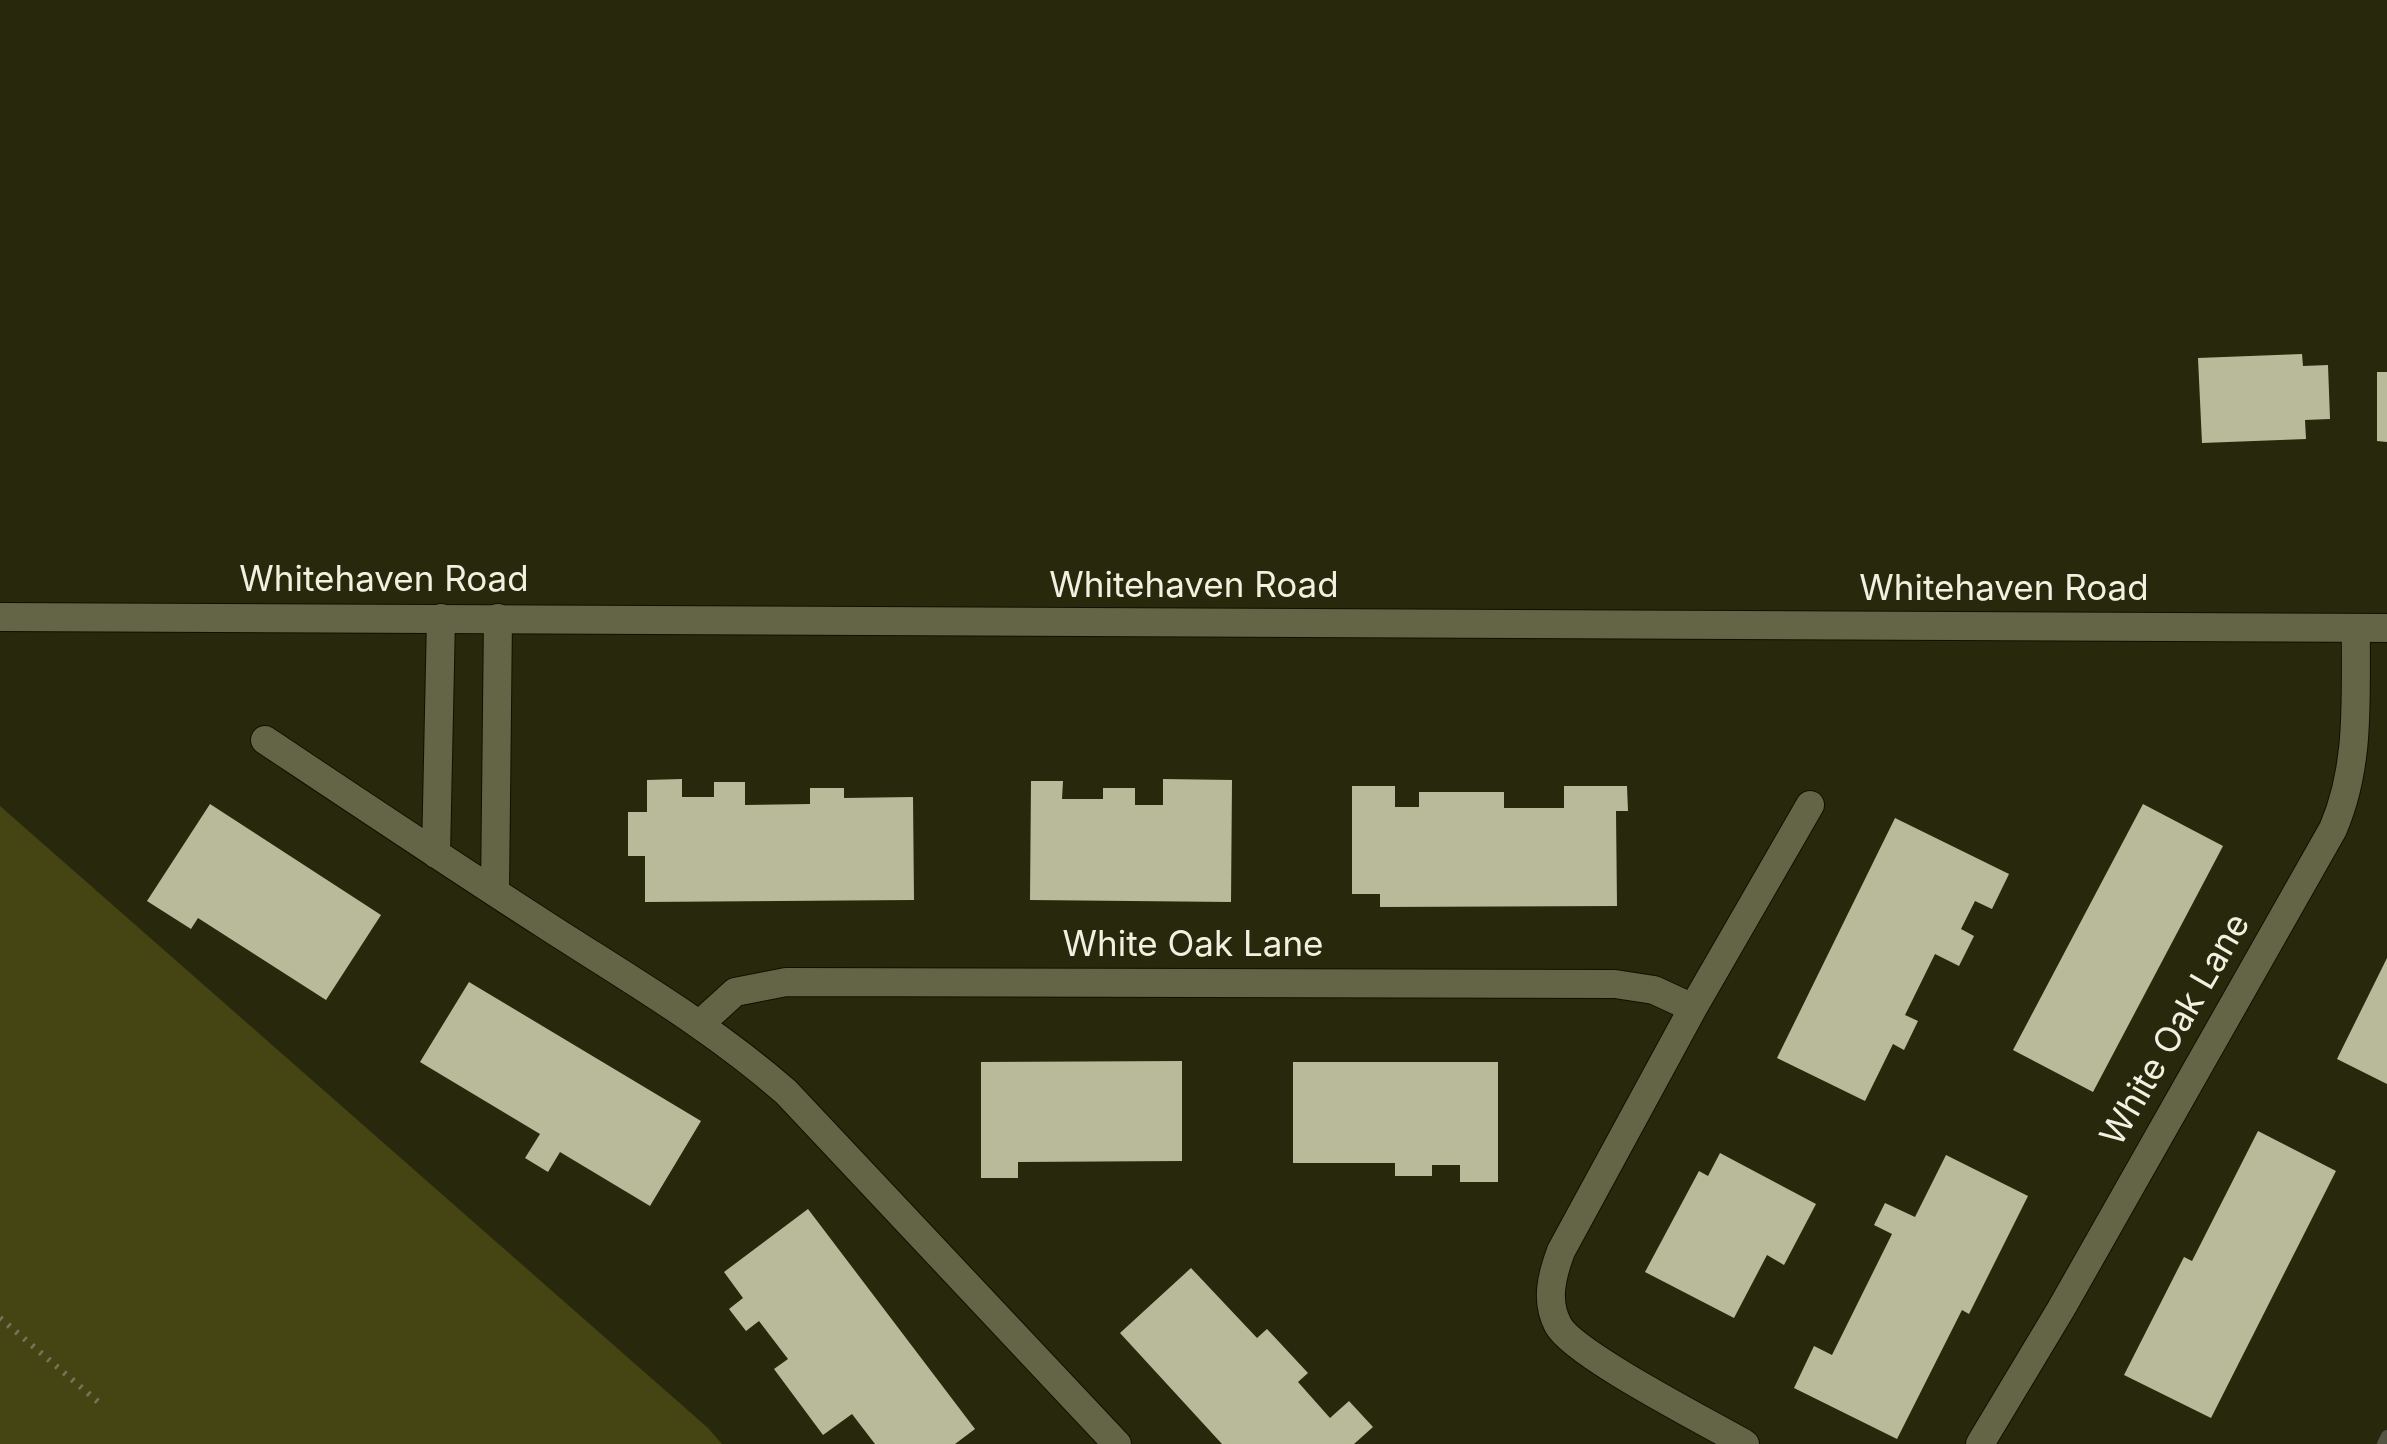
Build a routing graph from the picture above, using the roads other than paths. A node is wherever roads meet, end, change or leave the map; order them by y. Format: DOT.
graph roads {
  1 [pos="0,617"];
  2 [pos="441,618"];
  3 [pos="498,618"];
  4 [pos="2356,628"];
  5 [pos="2387,628"];
  6 [pos="265,740"];
  7 [pos="1810,804"];
  8 [pos="436,854"];
  9 [pos="495,892"];
  10 [pos="1693,1008"];
  11 [pos="701,1022"];
  12 [pos="1117,1444"];
  13 [pos="1745,1444"];
  14 [pos="1980,1444"];
  1 -- 2 [label="street, Whitehaven Road"];
  2 -- 3 [label="street, Whitehaven Road"];
  2 -- 8 [label="street"];
  3 -- 4 [label="street, Whitehaven Road"];
  3 -- 9 [label="street"];
  4 -- 5 [label="street, Whitehaven Road"];
  4 -- 14 [label="street, White Oak Lane"];
  6 -- 8 [label="street"];
  7 -- 10 [label="street"];
  8 -- 9 [label="street"];
  9 -- 11 [label="street"];
  10 -- 11 [label="street, White Oak Lane"];
  10 -- 13 [label="street"];
  11 -- 12 [label="street"];
}
